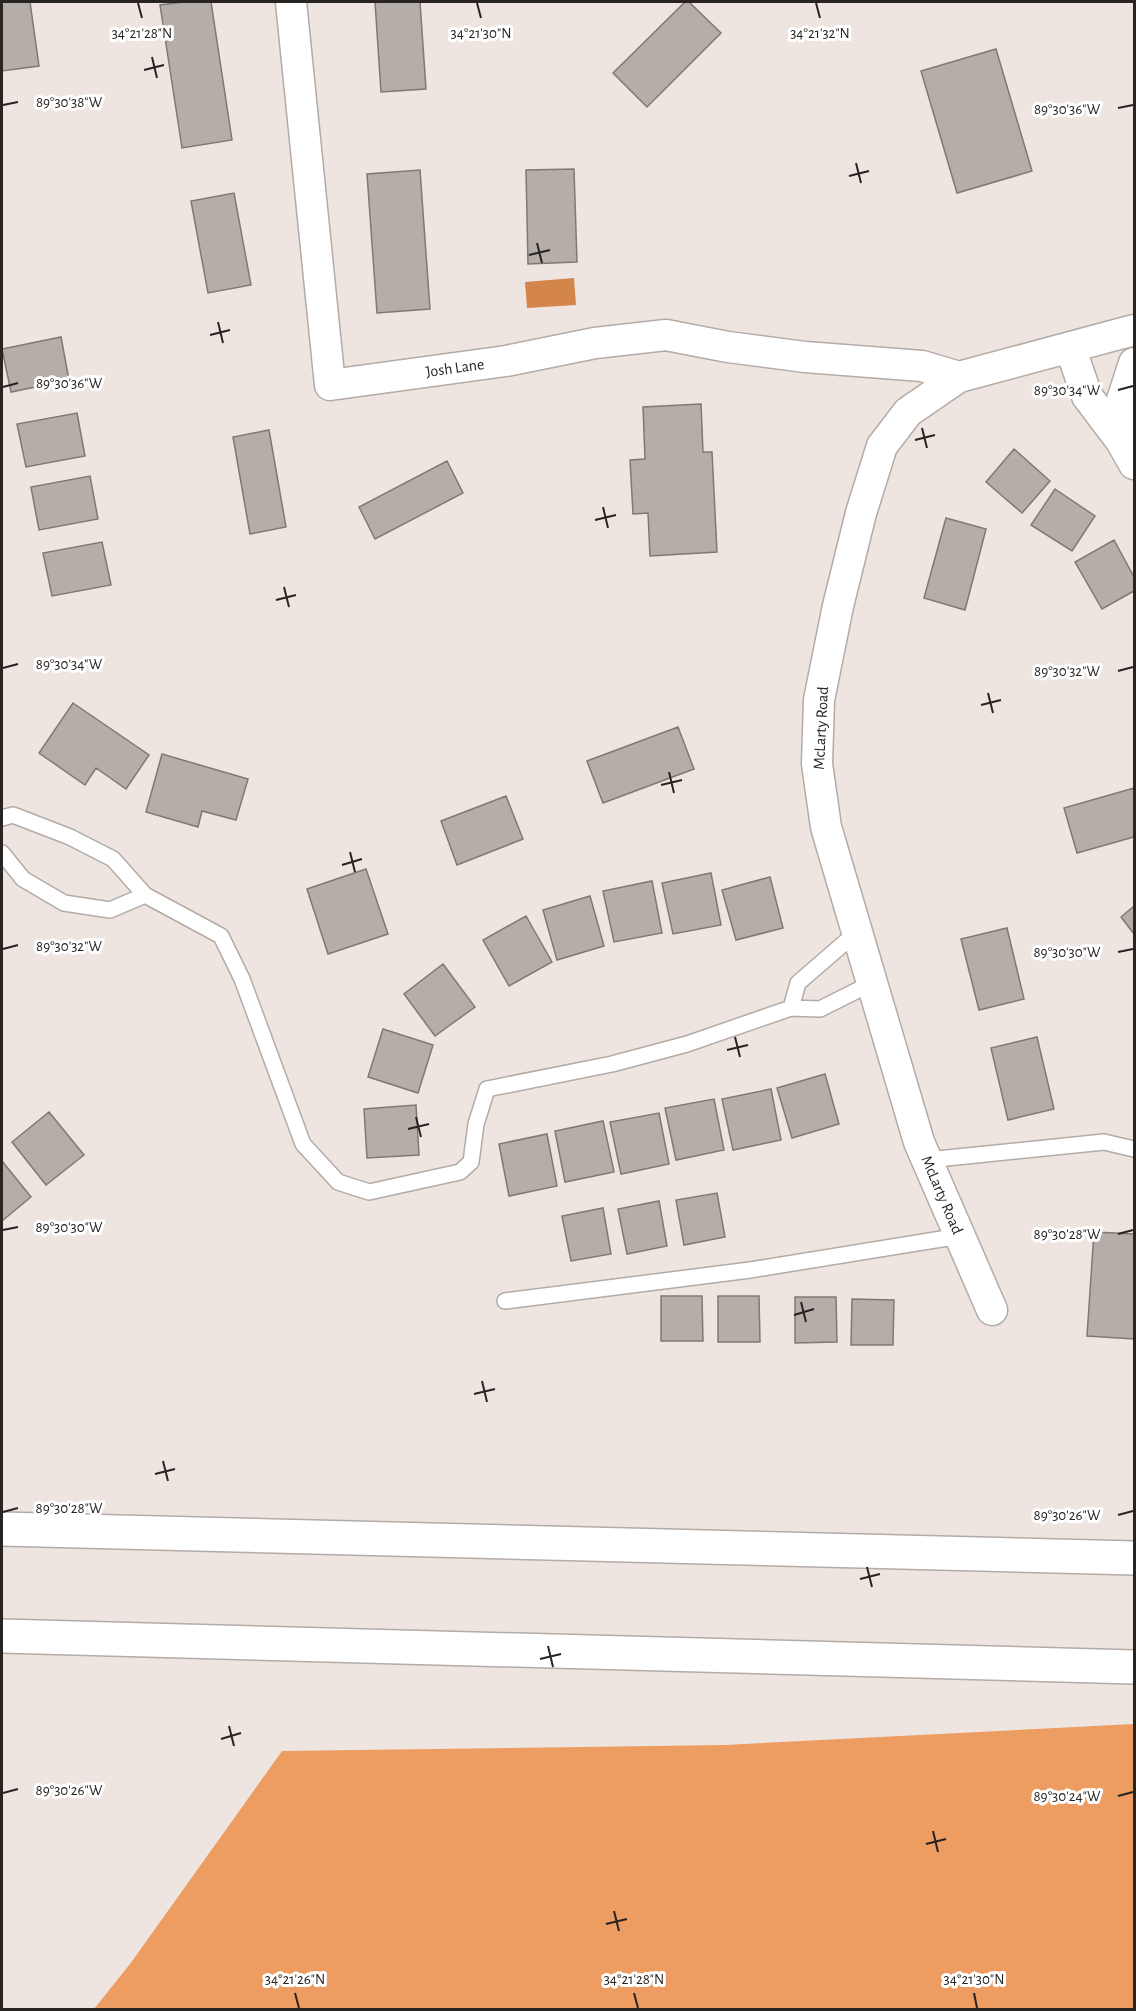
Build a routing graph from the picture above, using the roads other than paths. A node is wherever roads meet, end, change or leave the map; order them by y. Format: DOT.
graph roads {
  1 [pos="291,2"];
  2 [pos="1134,330"];
  3 [pos="1070,347"];
  4 [pos="1134,363"];
  5 [pos="959,377"];
  6 [pos="1128,452"];
  7 [pos="2,818"];
  8 [pos="2,853"];
  9 [pos="145,895"];
  10 [pos="857,933"];
  11 [pos="872,983"];
  12 [pos="791,1008"];
  13 [pos="1134,1149"];
  14 [pos="927,1160"];
  15 [pos="960,1236"];
  16 [pos="505,1301"];
  17 [pos="992,1310"];
  18 [pos="2,1529"];
  19 [pos="1134,1558"];
  20 [pos="2,1636"];
  21 [pos="1134,1666"];
  1 -- 5 [label="street, Josh Lane"];
  2 -- 3 [label="street, McLarty Road"];
  3 -- 5 [label="street, McLarty Road"];
  3 -- 6 [label="street"];
  4 -- 6 [label="street"];
  5 -- 10 [label="street, McLarty Road"];
  7 -- 9 [label="lane"];
  8 -- 9 [label="lane"];
  9 -- 12 [label="lane"];
  10 -- 11 [label="street, McLarty Road"];
  10 -- 12 [label="lane"];
  11 -- 12 [label="lane"];
  11 -- 14 [label="street, McLarty Road"];
  13 -- 14 [label="lane"];
  14 -- 15 [label="street, McLarty Road"];
  15 -- 16 [label="lane"];
  15 -- 17 [label="street, McLarty Road"];
  18 -- 19 [label="highway"];
  20 -- 21 [label="highway"];
}
